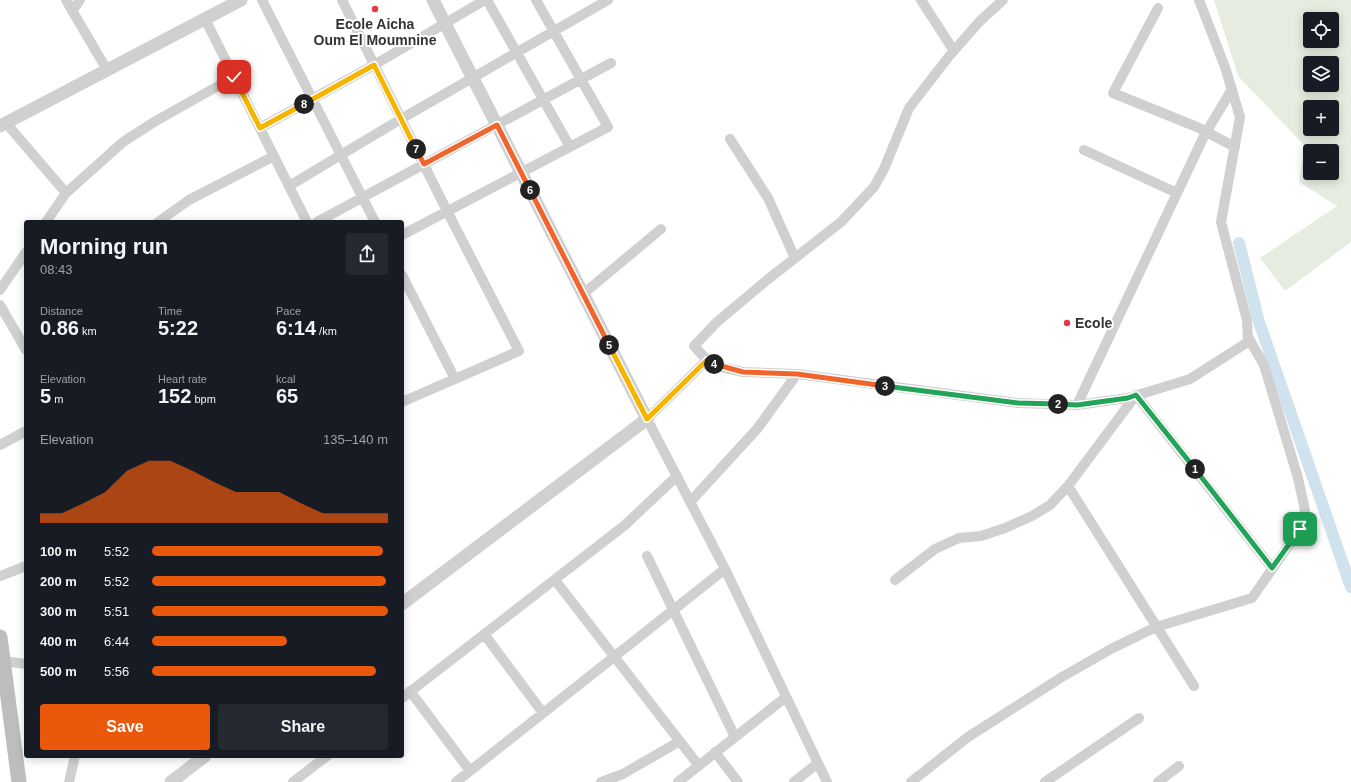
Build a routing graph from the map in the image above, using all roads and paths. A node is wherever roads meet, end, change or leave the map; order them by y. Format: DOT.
graph roads {
  1 [pos="66,0"];
  2 [pos="80,0"];
  3 [pos="241,0"];
  4 [pos="262,0"];
  5 [pos="342,0"];
  6 [pos="433,0"];
  7 [pos="486,0"];
  8 [pos="536,0"];
  9 [pos="921,0"];
  10 [pos="1004,0"];
  11 [pos="1199,0"];
  12 [pos="604,1"];
  13 [pos="1158,8"];
  14 [pos="72,11"];
  15 [pos="205,19"];
  16 [pos="445,24"];
  17 [pos="554,31"];
  18 [pos="954,51"];
  19 [pos="516,53"];
  20 [pos="611,63"];
  21 [pos="374,65"];
  22 [pos="107,70"];
  23 [pos="234,77"];
  24 [pos="473,78"];
  25 [pos="581,79"];
  26 [pos="1232,89"];
  27 [pos="312,99"];
  28 [pos="543,100"];
  29 [pos="401,119"];
  30 [pos="3,124"];
  31 [pos="497,125"];
  32 [pos="260,128"];
  33 [pos="1206,132"];
  34 [pos="730,139"];
  35 [pos="570,147"];
  36 [pos="1235,147"];
  37 [pos="1084,150"];
  38 [pos="274,156"];
  39 [pos="341,156"];
  40 [pos="424,164"];
  41 [pos="521,172"];
  42 [pos="289,186"];
  43 [pos="66,193"];
  44 [pos="1177,193"];
  45 [pos="363,198"];
  46 [pos="447,211"];
  47 [pos="47,220"];
  48 [pos="161,220"];
  49 [pos="306,220"];
  50 [pos="321,220"];
  51 [pos="374,220"];
  52 [pos="661,230"];
  53 [pos="404,234"];
  54 [pos="24,255"];
  55 [pos="795,258"];
  56 [pos="404,279"];
  57 [pos="0,290"];
  58 [pos="583,294"];
  59 [pos="0,306"];
  60 [pos="1248,337"];
  61 [pos="24,347"];
  62 [pos="707,360"];
  63 [pos="797,374"];
  64 [pos="455,379"];
  65 [pos="1136,395"];
  66 [pos="404,401"];
  67 [pos="1077,405"];
  68 [pos="647,419"];
  69 [pos="24,433"];
  70 [pos="0,445"];
  71 [pos="676,476"];
  72 [pos="1068,486"];
  73 [pos="690,502"];
  74 [pos="647,556"];
  75 [pos="24,567"];
  76 [pos="1272,568"];
  77 [pos="725,569"];
  78 [pos="0,576"];
  79 [pos="555,580"];
  80 [pos="895,580"];
  81 [pos="404,602"];
  82 [pos="673,610"];
  83 [pos="1156,627"];
  84 [pos="484,634"];
  85 [pos="0,637"];
  86 [pos="615,656"];
  87 [pos="2,662"];
  88 [pos="24,664"];
  89 [pos="1194,686"];
  90 [pos="410,691"];
  91 [pos="404,696"];
  92 [pos="786,697"];
  93 [pos="543,713"];
  94 [pos="1139,718"];
  95 [pos="735,737"];
  96 [pos="680,741"];
  97 [pos="715,752"];
  98 [pos="75,758"];
  99 [pos="202,758"];
  100 [pos="324,758"];
  101 [pos="818,763"];
  102 [pos="699,766"];
  103 [pos="1179,766"];
  104 [pos="470,771"];
  105 [pos="19,782"];
  106 [pos="69,782"];
  107 [pos="171,782"];
  108 [pos="293,782"];
  109 [pos="456,782"];
  110 [pos="601,782"];
  111 [pos="678,782"];
  112 [pos="738,782"];
  113 [pos="794,782"];
  114 [pos="827,782"];
  115 [pos="911,782"];
  116 [pos="1046,782"];
  117 [pos="1158,782"];
  1 -- 14 [label="street"];
  2 -- 14 [label="street"];
  3 -- 15 [label="street"];
  4 -- 27 [label="street"];
  5 -- 21 [label="street"];
  6 -- 16 [label="street"];
  7 -- 16 [label="street"];
  7 -- 19 [label="street"];
  8 -- 17 [label="street"];
  9 -- 18 [label="street"];
  10 -- 18 [label="street"];
  11 -- 26 [label="street"];
  12 -- 17 [label="street"];
  13 -- 33 [label="street"];
  14 -- 22 [label="street"];
  15 -- 22 [label="street"];
  15 -- 23 [label="street"];
  16 -- 21 [label="street"];
  16 -- 24 [label="street"];
  17 -- 19 [label="street"];
  17 -- 25 [label="street"];
  18 -- 55 [label="street"];
  19 -- 24 [label="street"];
  19 -- 28 [label="street"];
  20 -- 25 [label="street"];
  21 -- 27 [label="street"];
  21 -- 29 [label="street"];
  22 -- 30 [label="street"];
  23 -- 32 [label="street"];
  23 -- 43 [label="street"];
  24 -- 29 [label="street"];
  24 -- 31 [label="street"];
  25 -- 28 [label="street"];
  25 -- 35 [label="street"];
  26 -- 33 [label="street"];
  26 -- 36 [label="street"];
  27 -- 32 [label="street"];
  27 -- 39 [label="street"];
  28 -- 31 [label="street"];
  28 -- 35 [label="street"];
  29 -- 39 [label="street"];
  29 -- 40 [label="street"];
  30 -- 43 [label="street"];
  31 -- 40 [label="street"];
  31 -- 41 [label="street"];
  32 -- 38 [label="street"];
  33 -- 36 [label="street"];
  33 -- 44 [label="street"];
  34 -- 55 [label="street"];
  35 -- 41 [label="street"];
  36 -- 60 [label="street"];
  37 -- 44 [label="street"];
  38 -- 42 [label="street"];
  38 -- 48 [label="street"];
  39 -- 42 [label="street"];
  39 -- 45 [label="street"];
  40 -- 45 [label="street"];
  40 -- 46 [label="street"];
  41 -- 46 [label="street"];
  41 -- 58 [label="street"];
  42 -- 49 [label="street"];
  43 -- 47 [label="street"];
  44 -- 67 [label="street"];
  45 -- 50 [label="street"];
  45 -- 51 [label="street"];
  46 -- 53 [label="street"];
  46 -- 64 [label="street"];
  52 -- 58 [label="street"];
  54 -- 57 [label="street"];
  55 -- 62 [label="street"];
  56 -- 64 [label="street"];
  58 -- 68 [label="street"];
  59 -- 61 [label="street"];
  60 -- 65 [label="street"];
  60 -- 76 [label="street"];
  62 -- 63 [label="street"];
  62 -- 68 [label="street"];
  63 -- 67 [label="street"];
  63 -- 73 [label="street"];
  64 -- 66 [label="street"];
  65 -- 67 [label="street"];
  65 -- 72 [label="street"];
  65 -- 76 [label="street"];
  68 -- 71 [label="street"];
  68 -- 81 [label="street"];
  69 -- 70 [label="street"];
  71 -- 73 [label="street"];
  71 -- 79 [label="street"];
  72 -- 80 [label="street"];
  72 -- 83 [label="street"];
  73 -- 77 [label="street"];
  74 -- 82 [label="street"];
  75 -- 78 [label="street"];
  76 -- 83 [label="street"];
  77 -- 82 [label="street"];
  77 -- 92 [label="street"];
  79 -- 84 [label="street"];
  79 -- 86 [label="street"];
  82 -- 86 [label="street"];
  82 -- 95 [label="street"];
  83 -- 89 [label="street"];
  83 -- 115 [label="street"];
  84 -- 90 [label="street"];
  84 -- 93 [label="street"];
  85 -- 87 [label="main road"];
  86 -- 93 [label="street"];
  86 -- 96 [label="street"];
  87 -- 88 [label="street"];
  87 -- 105 [label="main road"];
  90 -- 91 [label="street"];
  90 -- 104 [label="street"];
  92 -- 95 [label="street"];
  92 -- 101 [label="street"];
  93 -- 104 [label="street"];
  94 -- 116 [label="street"];
  95 -- 97 [label="street"];
  96 -- 102 [label="street"];
  96 -- 110 [label="street"];
  97 -- 102 [label="street"];
  97 -- 112 [label="street"];
  98 -- 106 [label="street"];
  99 -- 107 [label="street"];
  100 -- 108 [label="street"];
  101 -- 113 [label="street"];
  101 -- 114 [label="street"];
  102 -- 111 [label="street"];
  103 -- 117 [label="street"];
  104 -- 109 [label="street"];
}
